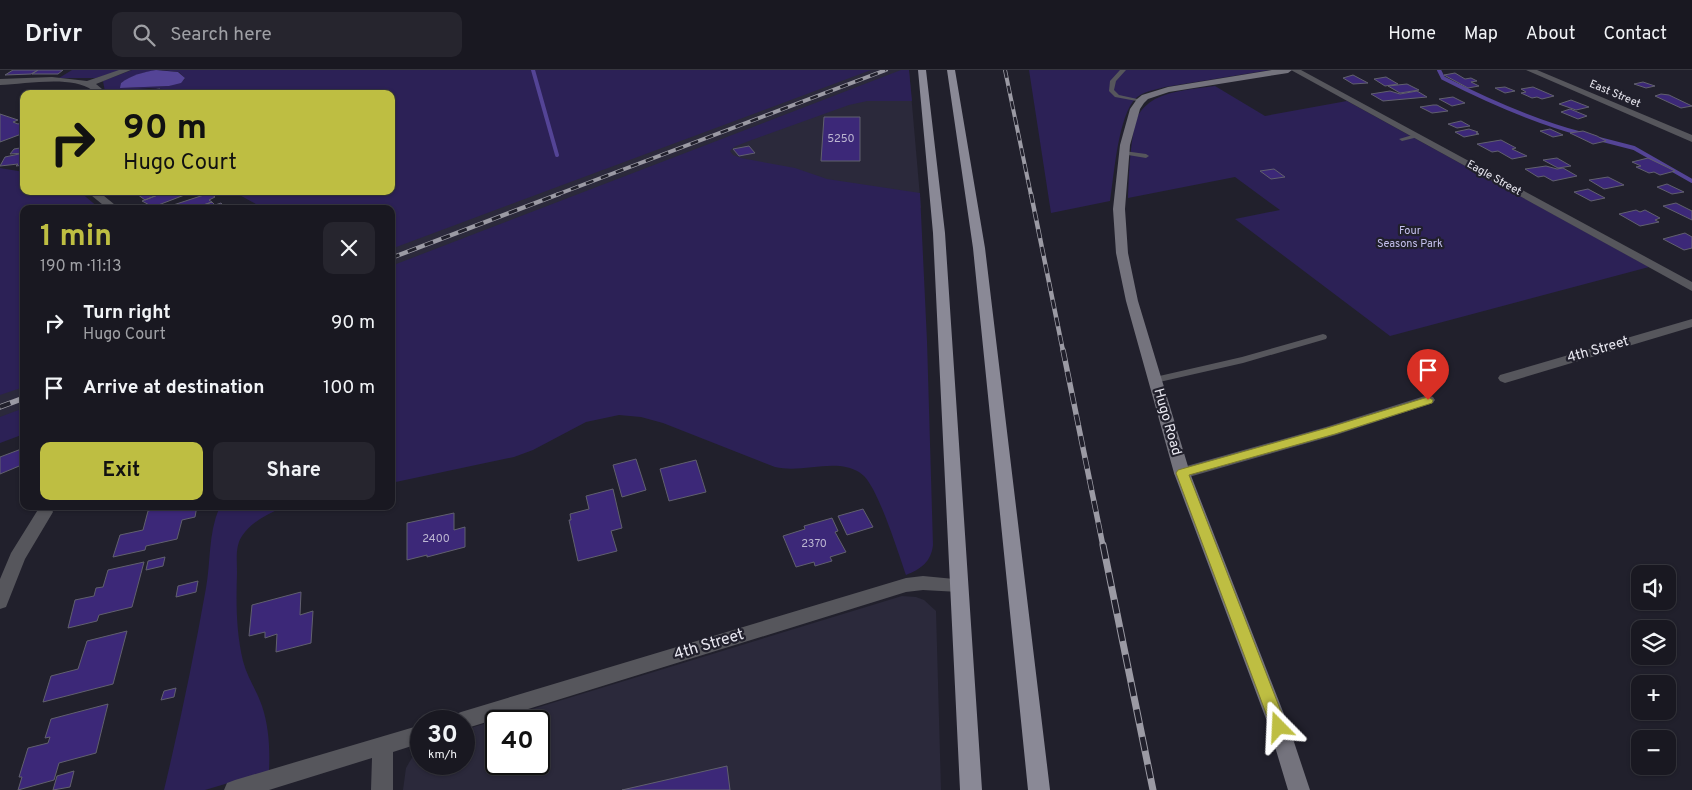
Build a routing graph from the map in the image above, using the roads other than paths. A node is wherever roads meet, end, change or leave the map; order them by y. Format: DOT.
graph roads {
  1 [pos="127,70"];
  2 [pos="922,70"];
  3 [pos="951,70"];
  4 [pos="1123,70"];
  5 [pos="1288,70"];
  6 [pos="1295,70"];
  7 [pos="1530,70"];
  8 [pos="0,82"];
  9 [pos="89,83"];
  10 [pos="96,90"];
  11 [pos="1140,101"];
  12 [pos="1416,136"];
  13 [pos="1402,138"];
  14 [pos="1692,139"];
  15 [pos="1124,153"];
  16 [pos="1146,156"];
  17 [pos="96,195"];
  18 [pos="110,205"];
  19 [pos="1692,287"];
  20 [pos="1692,323"];
  21 [pos="1323,336"];
  22 [pos="1505,378"];
  23 [pos="1155,380"];
  24 [pos="1428,400"];
  25 [pos="1182,473"];
  26 [pos="45,512"];
  27 [pos="959,585"];
  28 [pos="0,602"];
  29 [pos="475,717"];
  30 [pos="410,737"];
  31 [pos="383,746"];
  32 [pos="235,790"];
  33 [pos="382,790"];
  34 [pos="971,790"];
  35 [pos="1039,790"];
  36 [pos="1299,790"];
  1 -- 9 [label="street"];
  2 -- 27 [label="main road"];
  3 -- 35 [label="main road"];
  4 -- 11 [label="lane"];
  5 -- 11 [label="street"];
  6 -- 12 [label="street, Eagle Street"];
  7 -- 14 [label="street, East Street"];
  8 -- 9 [label="street"];
  9 -- 10 [label="street"];
  11 -- 15 [label="street, Hugo Road"];
  12 -- 13 [label="lane"];
  12 -- 19 [label="street, Eagle Street"];
  15 -- 16 [label="lane"];
  15 -- 23 [label="street, Hugo Road"];
  17 -- 18 [label="street"];
  20 -- 22 [label="street, 4th Street"];
  21 -- 23 [label="lane"];
  23 -- 25 [label="street, Hugo Road"];
  24 -- 25 [label="street"];
  25 -- 36 [label="street, Hugo Road"];
  26 -- 28 [label="street"];
  27 -- 29 [label="street, 4th Street"];
  27 -- 34 [label="main road"];
  30 -- 31 [label="street"];
  31 -- 32 [label="street"];
  31 -- 33 [label="street"];
}
